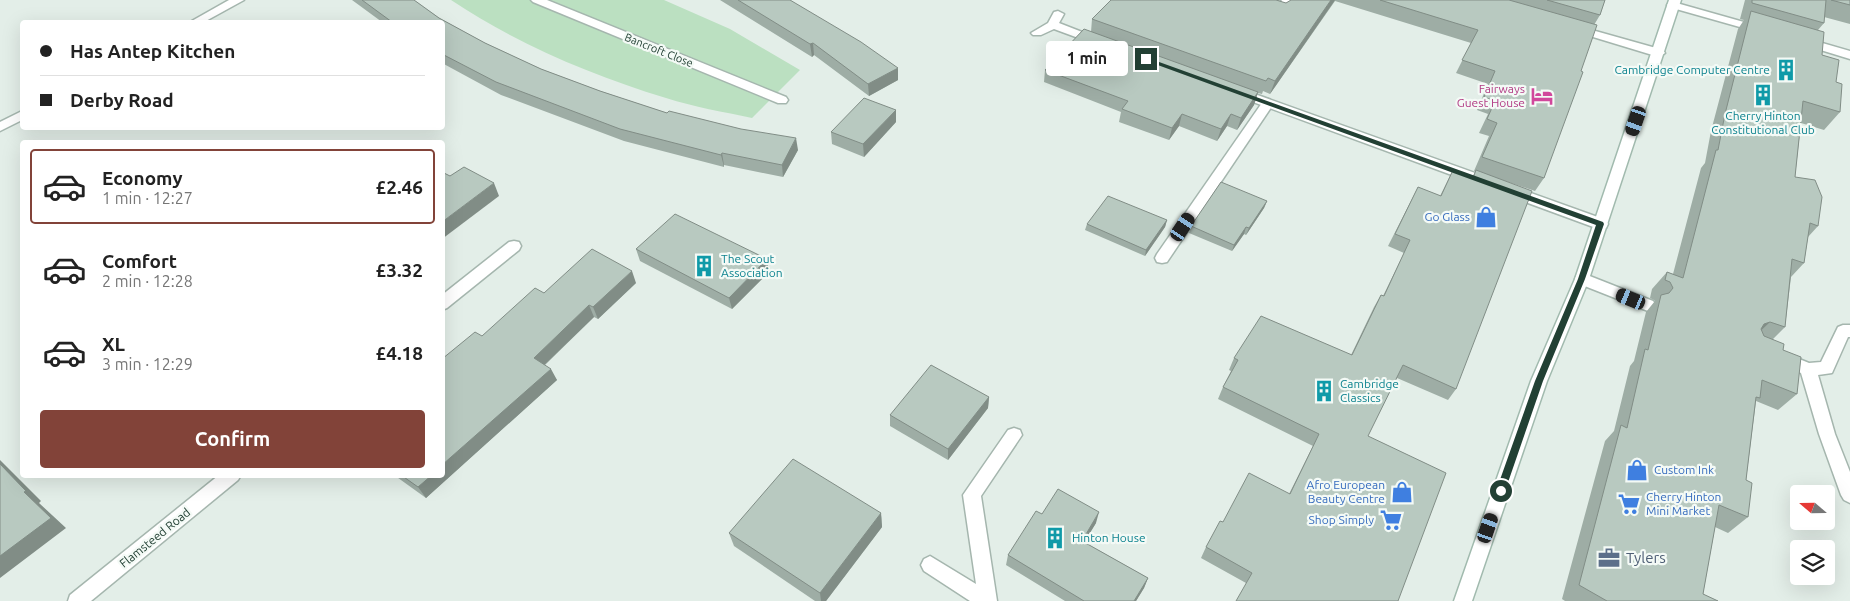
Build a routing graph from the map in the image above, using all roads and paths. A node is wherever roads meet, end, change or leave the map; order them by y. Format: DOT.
graph roads {
  1 [pos="238,0"];
  2 [pos="537,0"];
  3 [pos="1246,0"];
  4 [pos="1288,0"];
  5 [pos="1674,3"];
  6 [pos="200,20"];
  7 [pos="1567,26"];
  8 [pos="1037,33"];
  9 [pos="1776,34"];
  10 [pos="1794,40"];
  11 [pos="1113,47"];
  12 [pos="1659,53"];
  13 [pos="1850,55"];
  14 [pos="1222,87"];
  15 [pos="782,100"];
  16 [pos="1268,103"];
  17 [pos="20,116"];
  18 [pos="0,127"];
  19 [pos="1601,224"];
  20 [pos="514,246"];
  21 [pos="1162,258"];
  22 [pos="1582,279"];
  23 [pos="445,302"];
  24 [pos="1648,305"];
  25 [pos="1850,331"];
  26 [pos="1768,353"];
  27 [pos="1808,369"];
  28 [pos="1014,436"];
  29 [pos="228,478"];
  30 [pos="1850,495"];
  31 [pos="930,565"];
  32 [pos="77,601"];
  33 [pos="987,601"];
  34 [pos="1463,601"];
  1 -- 6 [label="street"];
  2 -- 15 [label="street, Bancroft Close"];
  3 -- 4 [label="street"];
  5 -- 9 [label="street"];
  5 -- 12 [label="street"];
  7 -- 12 [label="street"];
  8 -- 11 [label="street"];
  10 -- 13 [label="street"];
  12 -- 19 [label="street"];
  14 -- 16 [label="street"];
  16 -- 19 [label="street"];
  16 -- 21 [label="street"];
  17 -- 18 [label="street"];
  19 -- 22 [label="street"];
  20 -- 23 [label="street"];
  22 -- 24 [label="street"];
  22 -- 34 [label="street"];
  25 -- 27 [label="street"];
  26 -- 27 [label="street"];
  27 -- 30 [label="street"];
  28 -- 33 [label="street"];
  29 -- 32 [label="street, Flamsteed Road"];
  31 -- 33 [label="street"];
}
